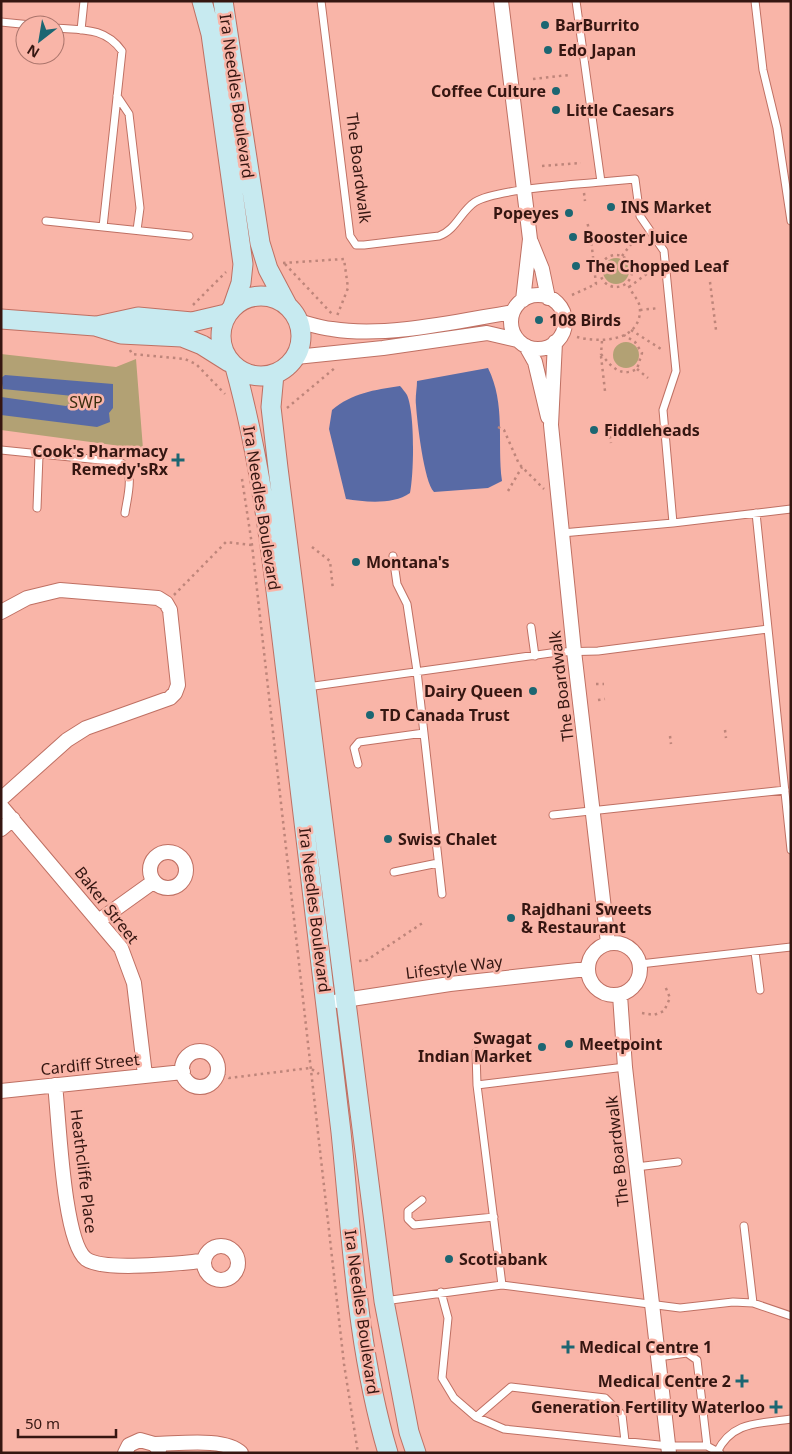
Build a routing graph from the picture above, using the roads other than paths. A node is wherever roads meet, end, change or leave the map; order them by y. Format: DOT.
graph roads {
  1 [pos="84,1"];
  2 [pos="202,1"];
  3 [pos="223,1"];
  4 [pos="321,1"];
  5 [pos="501,1"];
  6 [pos="576,1"];
  7 [pos="755,1"];
  8 [pos="1,22"];
  9 [pos="15,23"];
  10 [pos="65,29"];
  11 [pos="81,30"];
  12 [pos="117,96"];
  13 [pos="601,182"];
  14 [pos="522,191"];
  15 [pos="46,221"];
  16 [pos="791,222"];
  17 [pos="103,227"];
  18 [pos="138,230"];
  19 [pos="189,236"];
  20 [pos="530,239"];
  21 [pos="548,298"];
  22 [pos="523,300"];
  23 [pos="287,305"];
  24 [pos="230,310"];
  25 [pos="513,312"];
  26 [pos="1,319"];
  27 [pos="298,321"];
  28 [pos="95,326"];
  29 [pos="555,342"];
  30 [pos="522,343"];
  31 [pos="296,357"];
  32 [pos="232,365"];
  33 [pos="274,374"];
  34 [pos="551,425"];
  35 [pos="1,450"];
  36 [pos="39,455"];
  37 [pos="36,508"];
  38 [pos="791,509"];
  39 [pos="125,513"];
  40 [pos="756,513"];
  41 [pos="673,523"];
  42 [pos="562,533"];
  43 [pos="393,556"];
  44 [pos="1,612"];
  45 [pos="531,627"];
  46 [pos="768,630"];
  47 [pos="574,652"];
  48 [pos="535,656"];
  49 [pos="417,671"];
  50 [pos="306,687"];
  51 [pos="424,734"];
  52 [pos="358,764"];
  53 [pos="785,790"];
  54 [pos="1,799"];
  55 [pos="1,806"];
  56 [pos="593,810"];
  57 [pos="553,815"];
  58 [pos="13,818"];
  59 [pos="1,829"];
  60 [pos="791,850"];
  61 [pos="438,863"];
  62 [pos="394,872"];
  63 [pos="154,882"];
  64 [pos="442,894"];
  65 [pos="100,920"];
  66 [pos="608,942"];
  67 [pos="791,947"];
  68 [pos="755,952"];
  69 [pos="640,964"];
  70 [pos="587,969"];
  71 [pos="760,990"];
  72 [pos="620,994"];
  73 [pos="347,999"];
  74 [pos="326,1002"];
  75 [pos="476,1052"];
  76 [pos="625,1067"];
  77 [pos="183,1072"];
  78 [pos="145,1075"];
  79 [pos="55,1085"];
  80 [pos="477,1085"];
  81 [pos="1,1091"];
  82 [pos="678,1162"];
  83 [pos="636,1167"];
  84 [pos="422,1200"];
  85 [pos="494,1217"];
  86 [pos="744,1226"];
  87 [pos="203,1261"];
  88 [pos="502,1285"];
  89 [pos="441,1292"];
  90 [pos="384,1301"];
  91 [pos="652,1303"];
  92 [pos="752,1304"];
  93 [pos="791,1316"];
  94 [pos="658,1357"];
  95 [pos="476,1417"];
  96 [pos="791,1419"];
  97 [pos="625,1441"];
  98 [pos="707,1446"];
  99 [pos="157,1448"];
  100 [pos="669,1450"];
  101 [pos="718,1452"];
  102 [pos="125,1453"];
  103 [pos="242,1453"];
  104 [pos="388,1453"];
  105 [pos="416,1453"];
  1 -- 11 [label="lane"];
  2 -- 24 [label="main road, Ira Needles Boulevard"];
  3 -- 23 [label="main road, Ira Needles Boulevard"];
  4 -- 14 [label="lane, The Boardwalk"];
  5 -- 14 [label="street"];
  6 -- 13 [label="lane"];
  7 -- 16 [label="lane"];
  8 -- 9 [label="lane"];
  10 -- 11 [label="lane"];
  11 -- 12 [label="lane"];
  12 -- 17 [label="lane"];
  12 -- 18 [label="lane"];
  13 -- 14 [label="lane"];
  13 -- 41 [label="lane"];
  14 -- 20 [label="street"];
  15 -- 17 [label="lane"];
  17 -- 18 [label="lane"];
  18 -- 19 [label="lane"];
  20 -- 21 [label="street"];
  20 -- 22 [label="street"];
  21 -- 22 [label="street"];
  21 -- 29 [label="street"];
  22 -- 25 [label="street"];
  23 -- 24 [label="main road"];
  23 -- 27 [label="main road"];
  24 -- 28 [label="main road"];
  24 -- 32 [label="main road"];
  25 -- 27 [label="street"];
  25 -- 30 [label="street"];
  26 -- 28 [label="main road"];
  27 -- 31 [label="main road"];
  28 -- 32 [label="main road"];
  29 -- 30 [label="street"];
  29 -- 34 [label="street, The Boardwalk"];
  30 -- 31 [label="street"];
  30 -- 34 [label="street, The Boardwalk"];
  31 -- 33 [label="main road"];
  32 -- 33 [label="main road"];
  32 -- 74 [label="main road, Ira Needles Boulevard"];
  33 -- 50 [label="main road, Ira Needles Boulevard"];
  34 -- 42 [label="street, The Boardwalk"];
  35 -- 36 [label="lane"];
  36 -- 37 [label="lane"];
  36 -- 39 [label="lane"];
  38 -- 40 [label="lane"];
  40 -- 41 [label="lane"];
  40 -- 46 [label="lane"];
  41 -- 42 [label="lane"];
  42 -- 47 [label="street, The Boardwalk"];
  43 -- 49 [label="lane"];
  44 -- 54 [label="street"];
  45 -- 48 [label="lane"];
  46 -- 47 [label="lane"];
  46 -- 53 [label="lane"];
  47 -- 48 [label="lane"];
  47 -- 56 [label="street, The Boardwalk"];
  48 -- 49 [label="lane"];
  49 -- 50 [label="lane"];
  49 -- 51 [label="lane"];
  50 -- 73 [label="main road, Ira Needles Boulevard"];
  51 -- 52 [label="lane"];
  51 -- 61 [label="lane"];
  53 -- 56 [label="lane"];
  53 -- 60 [label="lane"];
  55 -- 58 [label="street, Baker Street"];
  56 -- 57 [label="lane"];
  56 -- 66 [label="street, The Boardwalk"];
  58 -- 59 [label="street"];
  58 -- 65 [label="street, Baker Street"];
  61 -- 62 [label="lane"];
  61 -- 64 [label="lane"];
  63 -- 65 [label="street"];
  65 -- 78 [label="street, Baker Street"];
  66 -- 69 [label="street"];
  66 -- 70 [label="street"];
  67 -- 68 [label="lane"];
  68 -- 69 [label="lane"];
  68 -- 71 [label="lane"];
  69 -- 72 [label="street"];
  70 -- 72 [label="street"];
  70 -- 73 [label="street, Lifestyle Way"];
  72 -- 76 [label="street, The Boardwalk"];
  73 -- 74 [label="street, Lifestyle Way"];
  73 -- 90 [label="main road, Ira Needles Boulevard"];
  74 -- 104 [label="main road, Ira Needles Boulevard"];
  75 -- 80 [label="lane"];
  76 -- 80 [label="lane"];
  76 -- 83 [label="street, The Boardwalk"];
  77 -- 77 [label="street"];
  77 -- 78 [label="street, Cardiff Street"];
  78 -- 79 [label="street, Cardiff Street"];
  79 -- 81 [label="street, Cardiff Street"];
  79 -- 87 [label="street, Heathcliffe Place"];
  80 -- 85 [label="lane"];
  82 -- 83 [label="lane"];
  83 -- 91 [label="street, The Boardwalk"];
  84 -- 85 [label="lane"];
  85 -- 88 [label="lane"];
  86 -- 92 [label="lane"];
  88 -- 89 [label="lane"];
  88 -- 91 [label="lane"];
  89 -- 90 [label="lane"];
  89 -- 95 [label="lane"];
  90 -- 105 [label="main road, Ira Needles Boulevard"];
  91 -- 92 [label="lane"];
  91 -- 94 [label="street, The Boardwalk"];
  92 -- 93 [label="lane"];
  94 -- 98 [label="lane"];
  94 -- 100 [label="street, The Boardwalk"];
  95 -- 97 [label="lane"];
  95 -- 97 [label="lane"];
  96 -- 101 [label="lane"];
  97 -- 100 [label="lane"];
  98 -- 100 [label="lane"];
  98 -- 101 [label="lane"];
  99 -- 102 [label="street"];
  99 -- 103 [label="street"];
}
